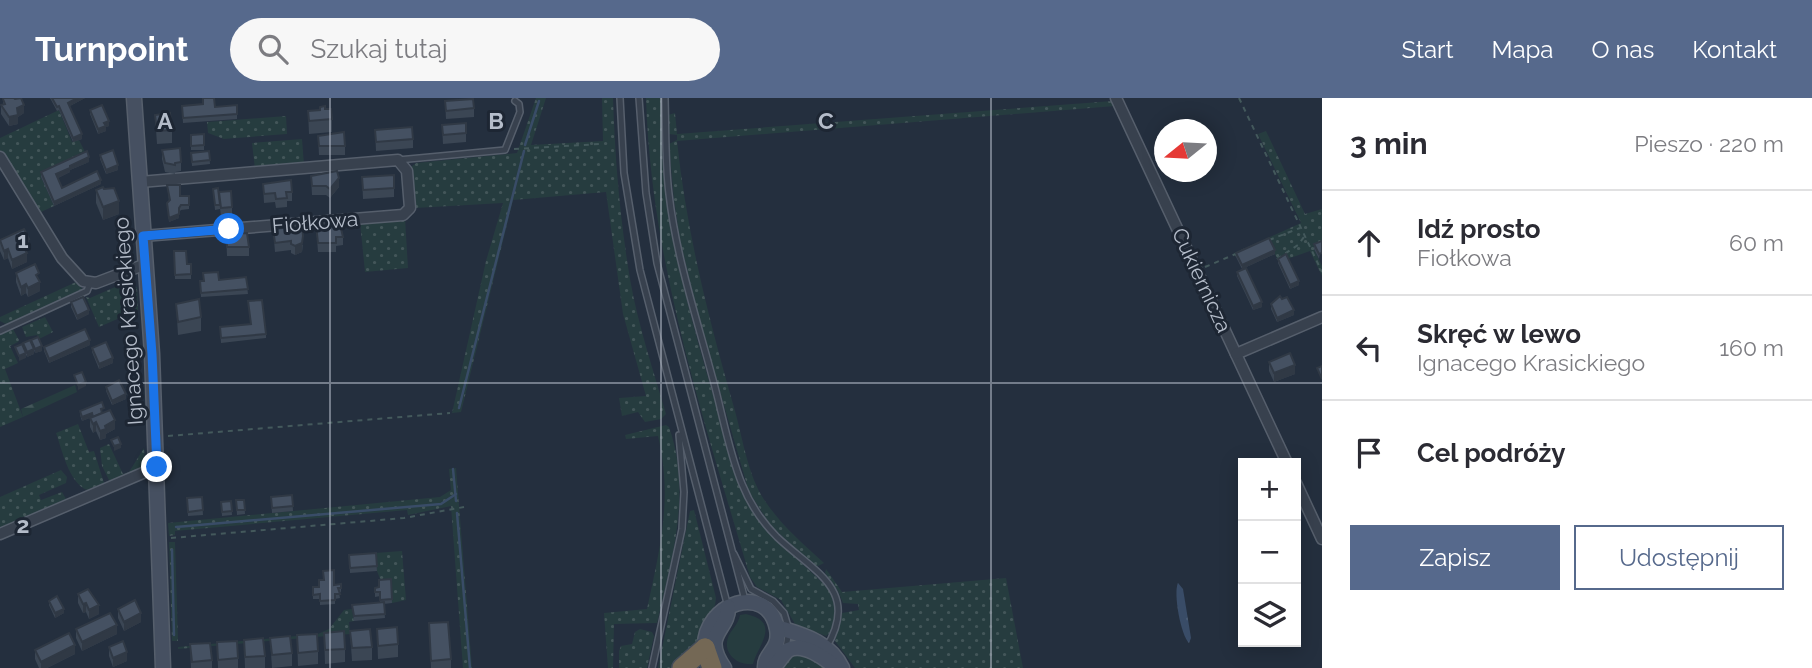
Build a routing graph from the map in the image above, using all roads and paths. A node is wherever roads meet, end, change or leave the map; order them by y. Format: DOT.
graph roads {
  1 [pos="134,98"];
  2 [pos="620,98"];
  3 [pos="639,98"];
  4 [pos="665,98"];
  5 [pos="1116,98"];
  6 [pos="1238,98"];
  7 [pos="515,101"];
  8 [pos="666,138"];
  9 [pos="676,138"];
  10 [pos="600,144"];
  11 [pos="505,150"];
  12 [pos="0,157"];
  13 [pos="398,160"];
  14 [pos="140,182"];
  15 [pos="1301,227"];
  16 [pos="143,236"];
  17 [pos="1305,236"];
  18 [pos="1268,241"];
  19 [pos="1246,250"];
  20 [pos="1277,259"];
  21 [pos="145,264"];
  22 [pos="1197,269"];
  23 [pos="1322,272"];
  24 [pos="90,283"];
  25 [pos="1322,317"];
  26 [pos="0,331"];
  27 [pos="1236,354"];
  28 [pos="450,413"];
  29 [pos="678,418"];
  30 [pos="156,438"];
  31 [pos="1285,458"];
  32 [pos="157,467"];
  33 [pos="1301,494"];
  34 [pos="464,507"];
  35 [pos="0,534"];
  36 [pos="159,539"];
  37 [pos="1322,539"];
  38 [pos="731,548"];
  39 [pos="745,601"];
  40 [pos="727,607"];
  41 [pos="783,629"];
  42 [pos="705,648"];
  43 [pos="826,648"];
  44 [pos="785,652"];
  45 [pos="163,668"];
  46 [pos="652,668"];
  47 [pos="682,668"];
  48 [pos="712,668"];
  49 [pos="724,668"];
  50 [pos="765,668"];
  51 [pos="773,668"];
  52 [pos="839,668"];
  1 -- 14 [label="street, Ignacego Krasickiego"];
  2 -- 29 [label="lane"];
  3 -- 38 [label="lane"];
  4 -- 8 [label="lane"];
  5 -- 22 [label="street, Cukiernicza"];
  6 -- 15 [label="path"];
  7 -- 11 [label="lane"];
  8 -- 9 [label="lane"];
  8 -- 43 [label="lane"];
  10 -- 11 [label="path"];
  11 -- 13 [label="lane"];
  12 -- 24 [label="street"];
  13 -- 14 [label="street"];
  13 -- 16 [label="street, Fiołkowa"];
  14 -- 16 [label="street, Ignacego Krasickiego"];
  15 -- 17 [label="path"];
  15 -- 18 [label="path"];
  16 -- 21 [label="street, Ignacego Krasickiego"];
  17 -- 20 [label="path"];
  17 -- 23 [label="path"];
  19 -- 22 [label="path"];
  21 -- 24 [label="street"];
  21 -- 30 [label="street, Ignacego Krasickiego"];
  22 -- 27 [label="street, Cukiernicza"];
  24 -- 26 [label="lane"];
  25 -- 27 [label="street"];
  27 -- 31 [label="street, Cukiernicza"];
  28 -- 30 [label="path"];
  29 -- 40 [label="lane"];
  29 -- 46 [label="lane"];
  30 -- 32 [label="street, Ignacego Krasickiego"];
  32 -- 35 [label="street"];
  32 -- 36 [label="street, Ignacego Krasickiego"];
  33 -- 37 [label="street"];
  34 -- 36 [label="path"];
  36 -- 45 [label="street, Ignacego Krasickiego"];
  38 -- 39 [label="lane"];
  38 -- 41 [label="lane"];
  39 -- 40 [label="street"];
  39 -- 41 [label="street"];
  40 -- 42 [label="street"];
  40 -- 49 [label="street"];
  41 -- 43 [label="street"];
  41 -- 44 [label="lane"];
  41 -- 50 [label="street"];
  42 -- 47 [label="highway"];
  42 -- 48 [label="highway"];
  43 -- 52 [label="street"];
  44 -- 51 [label="street"];
  44 -- 52 [label="street"];
}
